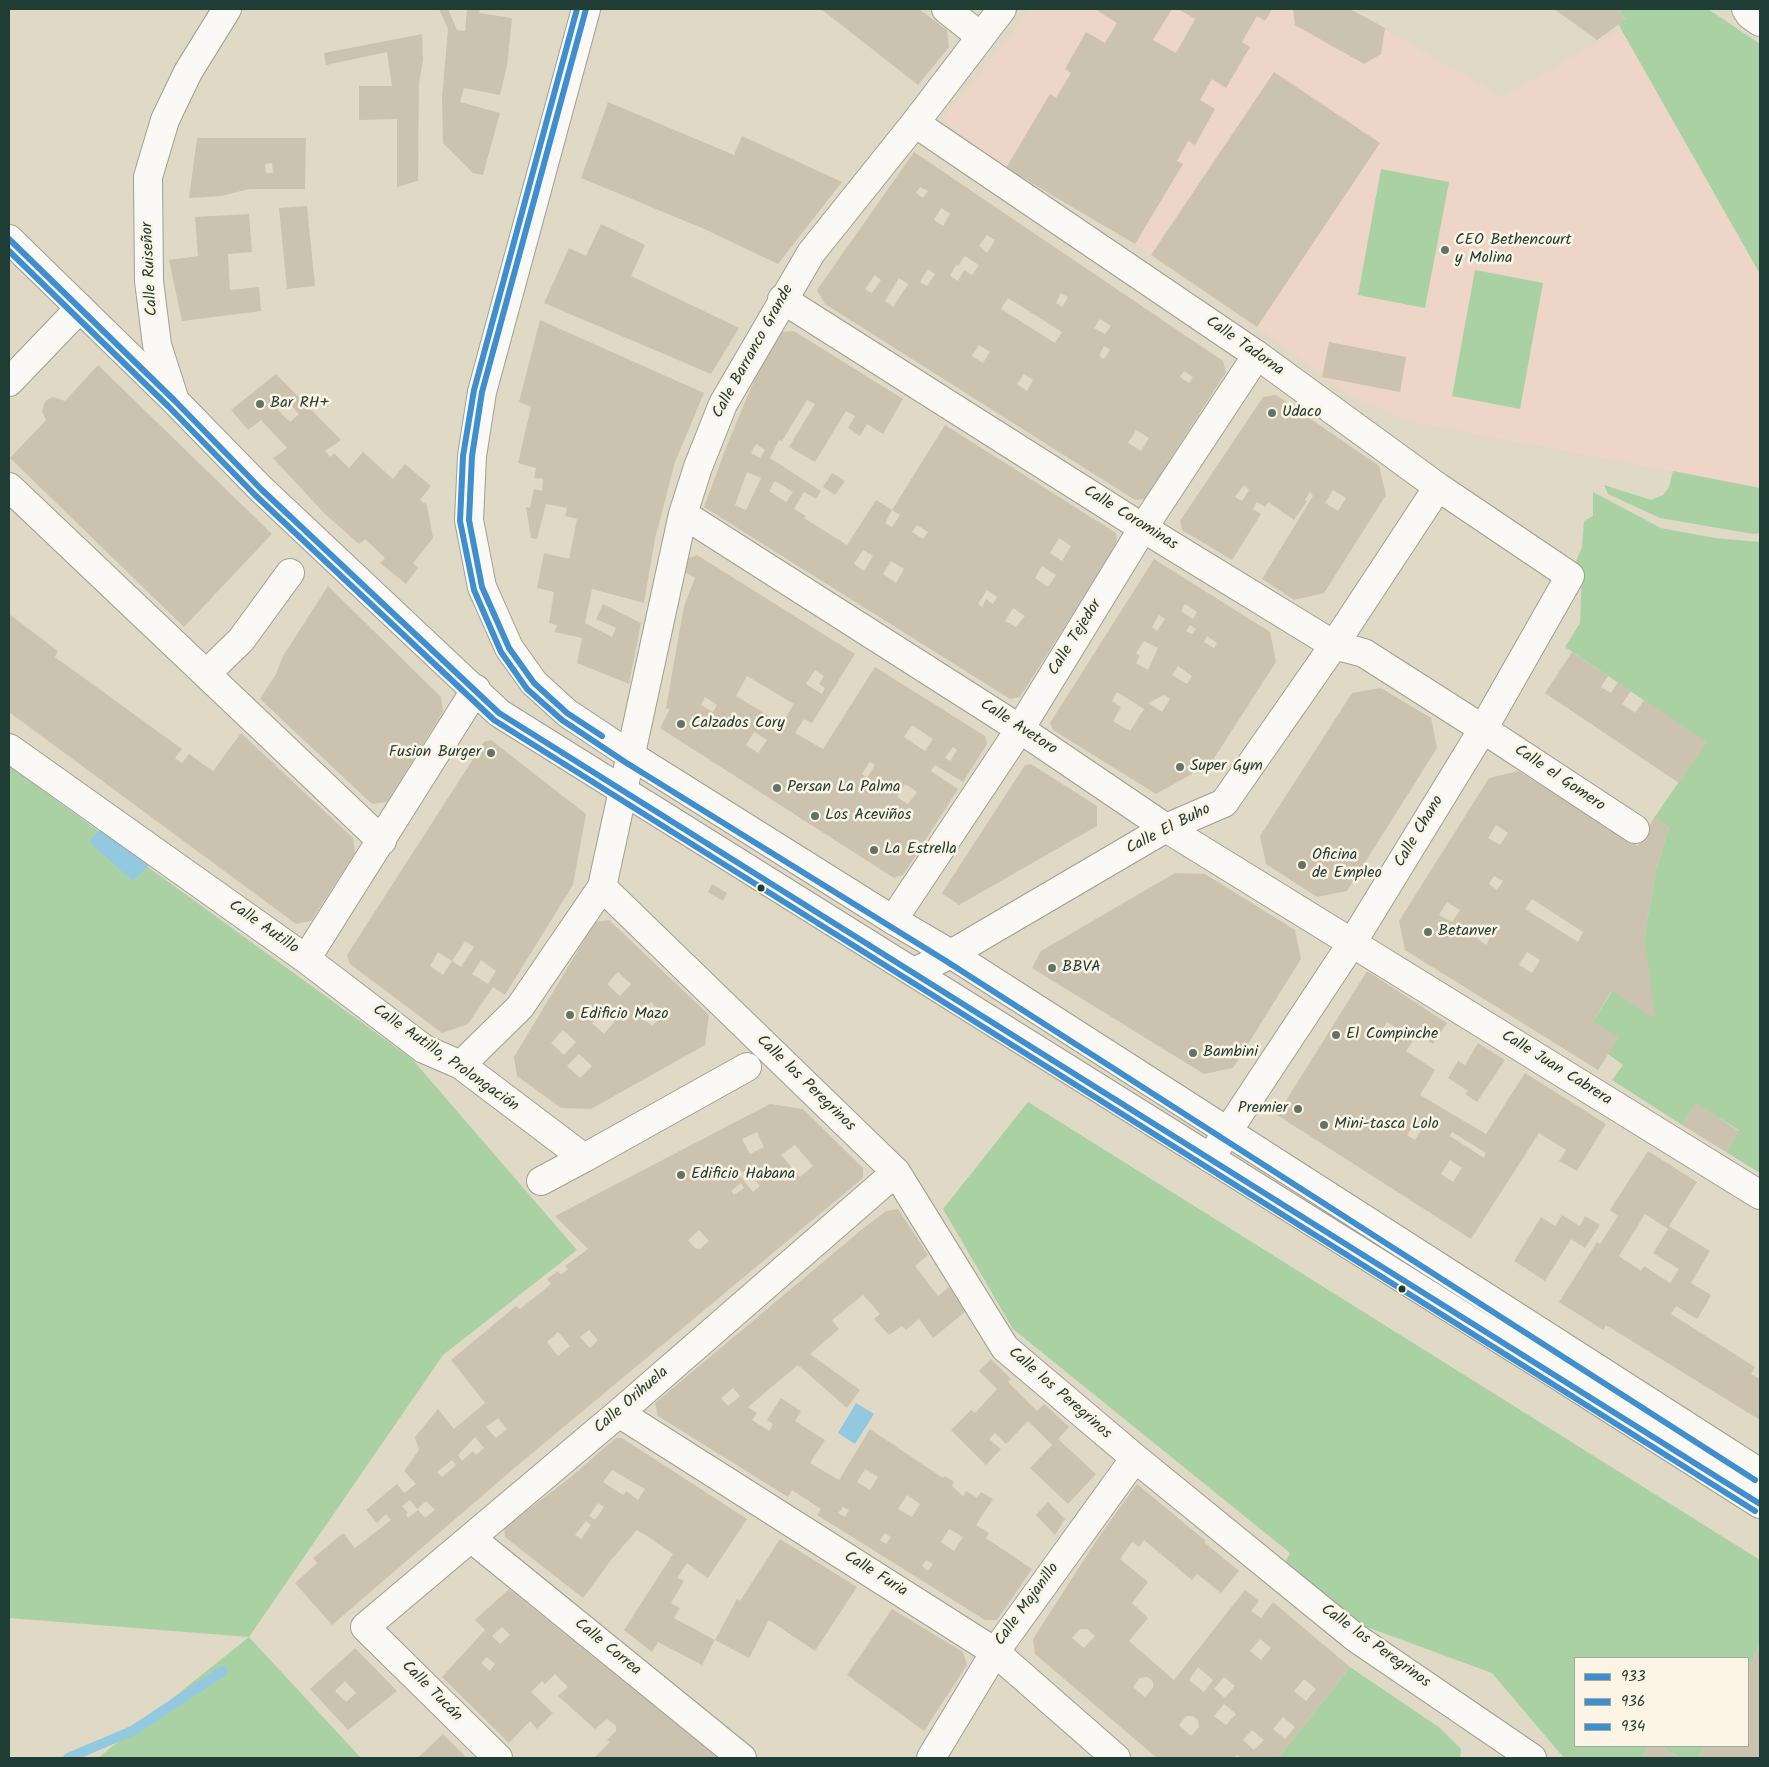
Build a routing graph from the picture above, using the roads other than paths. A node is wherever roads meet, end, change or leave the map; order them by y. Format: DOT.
graph roads {
  1 [pos="227,9"];
  2 [pos="586,9"];
  3 [pos="946,9"];
  4 [pos="1002,9"];
  5 [pos="1746,9"];
  6 [pos="1760,22"];
  7 [pos="980,36"];
  8 [pos="915,123"];
  9 [pos="9,239"];
  10 [pos="782,299"];
  11 [pos="80,308"];
  12 [pos="1257,355"];
  13 [pos="9,382"];
  14 [pos="176,401"];
  15 [pos="9,487"];
  16 [pos="1438,487"];
  17 [pos="683,514"];
  18 [pos="1143,528"];
  19 [pos="290,573"];
  20 [pos="1570,576"];
  21 [pos="1334,645"];
  22 [pos="206,674"];
  23 [pos="476,689"];
  24 [pos="1483,728"];
  25 [pos="1020,729"];
  26 [pos="9,748"];
  27 [pos="630,755"];
  28 [pos="621,790"];
  29 [pos="1166,828"];
  30 [pos="1636,830"];
  31 [pos="382,841"];
  32 [pos="602,887"];
  33 [pos="893,920"];
  34 [pos="1352,943"];
  35 [pos="951,954"];
  36 [pos="306,959"];
  37 [pos="914,972"];
  38 [pos="461,1066"];
  39 [pos="747,1067"];
  40 [pos="1229,1132"];
  41 [pos="584,1158"];
  42 [pos="1210,1158"];
  43 [pos="896,1172"];
  44 [pos="541,1181"];
  45 [pos="1760,1195"];
  46 [pos="619,1413"];
  47 [pos="1135,1458"];
  48 [pos="1760,1473"];
  49 [pos="1760,1504"];
  50 [pos="471,1538"];
  51 [pos="365,1627"];
  52 [pos="995,1652"];
  53 [pos="498,1758"];
  54 [pos="742,1758"];
  55 [pos="931,1758"];
  56 [pos="1116,1758"];
  57 [pos="1532,1758"];
  1 -- 14 [label="street, Calle Ruiseñor"];
  2 -- 27 [label="street"];
  3 -- 7 [label="street"];
  4 -- 7 [label="street, Calle Barranco Grande"];
  5 -- 6 [label="street"];
  7 -- 8 [label="street, Calle Barranco Grande"];
  8 -- 10 [label="street, Calle Barranco Grande"];
  8 -- 12 [label="street, Calle Tadorna"];
  9 -- 11 [label="street"];
  10 -- 17 [label="street, Calle Barranco Grande"];
  10 -- 18 [label="street, Calle Corominas"];
  11 -- 13 [label="street"];
  11 -- 14 [label="street"];
  12 -- 16 [label="street, Calle Tadorna"];
  12 -- 18 [label="street, Calle Tejedor"];
  14 -- 23 [label="street, Calle Ruiseñor"];
  15 -- 22 [label="street"];
  16 -- 20 [label="street, Calle Tadorna"];
  16 -- 21 [label="street, Calle El Buho"];
  17 -- 25 [label="street, Calle Avetoro"];
  17 -- 27 [label="street, Calle Barranco Grande"];
  18 -- 21 [label="street, Calle Corominas"];
  18 -- 25 [label="street, Calle Tejedor"];
  19 -- 22 [label="street"];
  20 -- 24 [label="street, Calle Chano"];
  21 -- 24 [label="street, Calle Corominas"];
  21 -- 29 [label="street, Calle El Buho"];
  22 -- 31 [label="street"];
  23 -- 28 [label="street, Calle Ruiseñor"];
  23 -- 31 [label="street, Calle Autillo"];
  24 -- 30 [label="street, Calle el Gomero"];
  24 -- 34 [label="street, Calle Chano"];
  25 -- 29 [label="street, Calle Avetoro"];
  25 -- 33 [label="street, Calle Tejedor"];
  26 -- 36 [label="street, Calle Autillo"];
  27 -- 28 [label="street, Calle Barranco Grande"];
  27 -- 33 [label="street"];
  28 -- 32 [label="street, Calle Barranco Grande"];
  28 -- 37 [label="street, Calle Ruiseñor"];
  29 -- 34 [label="street, Calle Avetoro"];
  29 -- 35 [label="street, Calle El Buho"];
  31 -- 36 [label="street, Calle Autillo"];
  32 -- 38 [label="street"];
  32 -- 43 [label="street, Calle los Peregrinos"];
  33 -- 35 [label="street"];
  34 -- 40 [label="street, Calle Chano"];
  34 -- 45 [label="street, Calle Juan Cabrera"];
  35 -- 37 [label="street, Calle El Buho"];
  35 -- 40 [label="street"];
  36 -- 38 [label="street, Calle Autillo, Prolongación"];
  37 -- 42 [label="street, Calle Ruiseñor"];
  38 -- 41 [label="street, Calle Autillo, Prolongación"];
  39 -- 41 [label="street"];
  40 -- 42 [label="street, Calle Chano"];
  40 -- 48 [label="street"];
  41 -- 44 [label="street"];
  42 -- 49 [label="street, Calle Ruiseñor"];
  43 -- 46 [label="street, Calle Orihuela"];
  43 -- 47 [label="street, Calle los Peregrinos"];
  46 -- 50 [label="street, Calle Orihuela"];
  46 -- 52 [label="street, Calle Furia"];
  47 -- 52 [label="street, Calle Majanillo"];
  47 -- 57 [label="street, Calle los Peregrinos"];
  50 -- 51 [label="street, Calle Orihuela"];
  50 -- 54 [label="street, Calle Correa"];
  51 -- 53 [label="street, Calle Tucán"];
  52 -- 55 [label="street, Calle Majanillo"];
  52 -- 56 [label="street, Calle Furia"];
}
